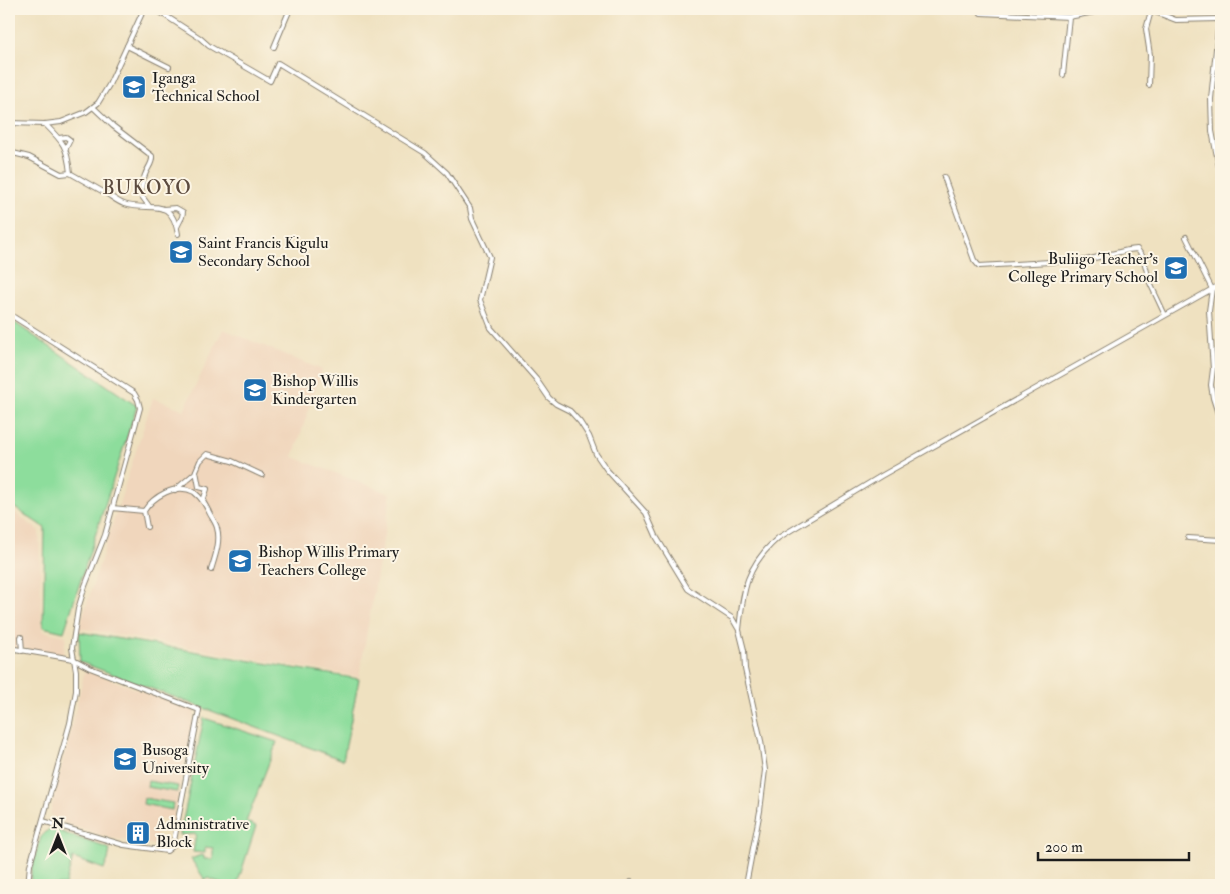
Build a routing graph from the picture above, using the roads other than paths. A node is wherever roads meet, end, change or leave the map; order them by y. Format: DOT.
graph roads {
  1 [pos="144,9"];
  2 [pos="155,9"];
  3 [pos="290,9"];
  4 [pos="1109,9"];
  5 [pos="1149,10"];
  6 [pos="981,13"];
  7 [pos="1069,17"];
  8 [pos="1220,19"];
  9 [pos="127,46"];
  10 [pos="274,47"];
  11 [pos="169,67"];
  12 [pos="1063,75"];
  13 [pos="1149,85"];
  14 [pos="93,107"];
  15 [pos="9,123"];
  16 [pos="45,124"];
  17 [pos="59,138"];
  18 [pos="66,148"];
  19 [pos="9,152"];
  20 [pos="70,173"];
  21 [pos="944,177"];
  22 [pos="1221,177"];
  23 [pos="150,206"];
  24 [pos="164,209"];
  25 [pos="177,226"];
  26 [pos="178,234"];
  27 [pos="1186,236"];
  28 [pos="1221,284"];
  29 [pos="1212,289"];
  30 [pos="9,314"];
  31 [pos="1165,315"];
  32 [pos="1221,423"];
  33 [pos="196,472"];
  34 [pos="262,475"];
  35 [pos="175,490"];
  36 [pos="202,501"];
  37 [pos="112,508"];
  38 [pos="144,511"];
  39 [pos="146,527"];
  40 [pos="1188,538"];
  41 [pos="1221,540"];
  42 [pos="211,570"];
  43 [pos="739,630"];
  44 [pos="21,637"];
  45 [pos="9,648"];
  46 [pos="22,651"];
  47 [pos="73,659"];
  48 [pos="43,821"];
  49 [pos="28,885"];
  50 [pos="746,885"];
  1 -- 9 [label="street"];
  2 -- 43 [label="street"];
  3 -- 10 [label="street"];
  4 -- 7 [label="street"];
  5 -- 8 [label="street"];
  5 -- 13 [label="street"];
  6 -- 7 [label="street"];
  7 -- 12 [label="street"];
  8 -- 22 [label="street"];
  9 -- 11 [label="street"];
  9 -- 14 [label="street"];
  14 -- 16 [label="street"];
  14 -- 23 [label="street"];
  15 -- 16 [label="street"];
  16 -- 17 [label="street"];
  17 -- 18 [label="street"];
  17 -- 18 [label="street"];
  18 -- 20 [label="street"];
  19 -- 20 [label="street"];
  20 -- 23 [label="street"];
  21 -- 31 [label="street"];
  23 -- 24 [label="street"];
  24 -- 25 [label="street"];
  24 -- 25 [label="street"];
  25 -- 26 [label="street"];
  27 -- 29 [label="street"];
  28 -- 29 [label="street"];
  29 -- 31 [label="street"];
  29 -- 32 [label="street"];
  30 -- 37 [label="street"];
  31 -- 43 [label="street"];
  33 -- 34 [label="street"];
  33 -- 35 [label="street"];
  33 -- 36 [label="street"];
  35 -- 36 [label="street"];
  35 -- 38 [label="street"];
  36 -- 42 [label="street"];
  37 -- 38 [label="street"];
  37 -- 47 [label="street"];
  38 -- 39 [label="street"];
  40 -- 41 [label="street"];
  43 -- 50 [label="street"];
  44 -- 46 [label="street"];
  45 -- 46 [label="street"];
  46 -- 47 [label="street"];
  47 -- 48 [label="street"];
  47 -- 48 [label="street"];
  48 -- 49 [label="street"];
}
